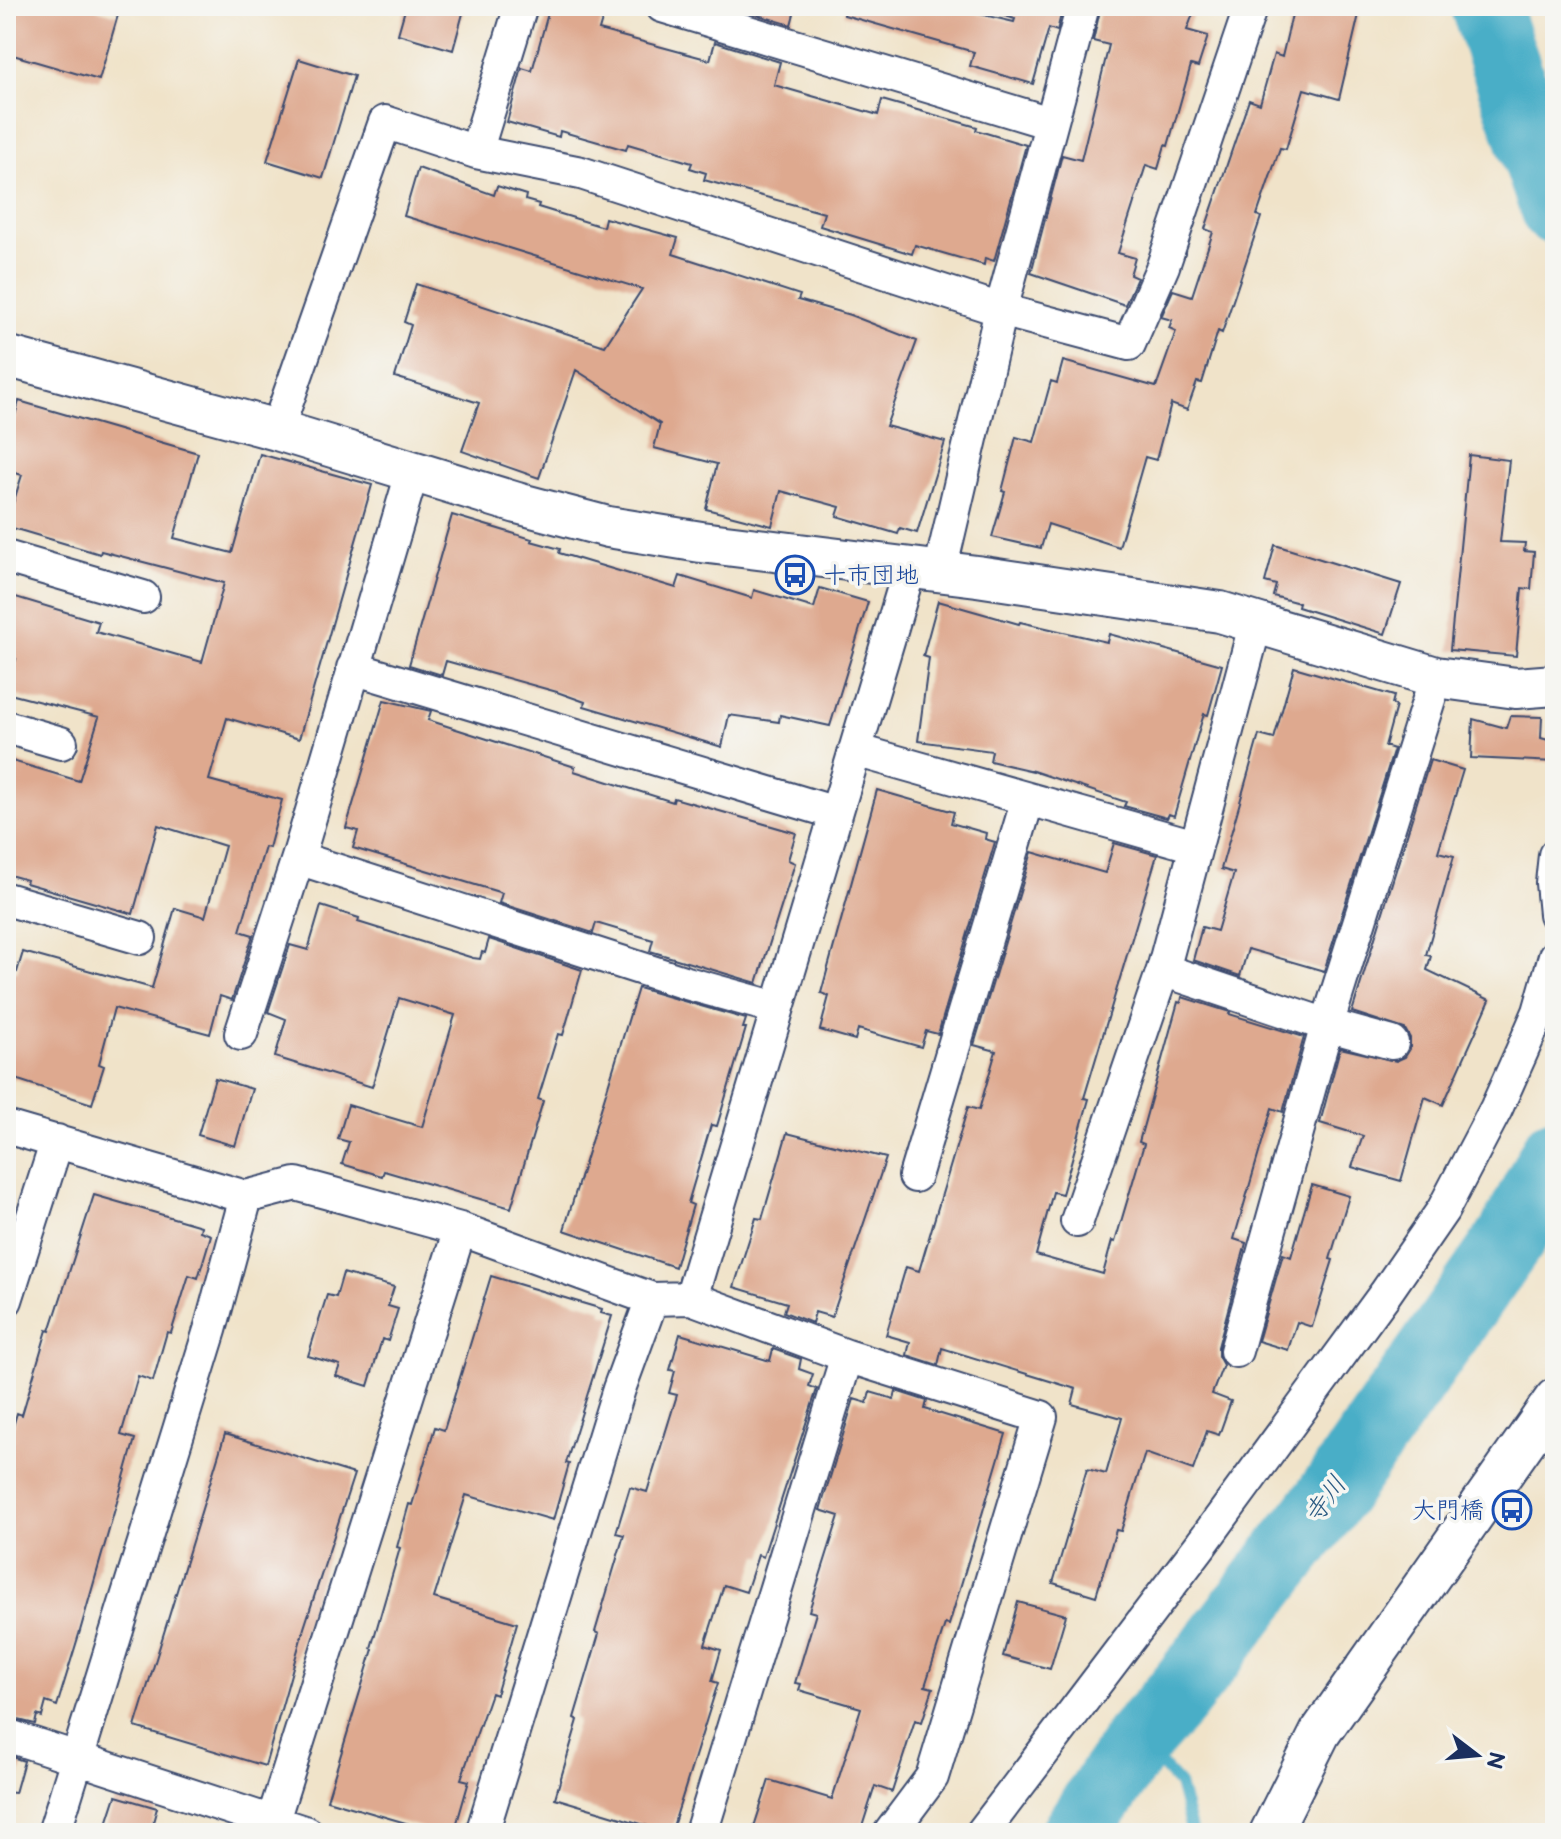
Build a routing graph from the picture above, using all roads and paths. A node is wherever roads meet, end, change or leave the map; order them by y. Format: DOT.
graph roads {
  1 [pos="521,6"];
  2 [pos="662,6"];
  3 [pos="1083,6"];
  4 [pos="1251,6"];
  5 [pos="1050,123"];
  6 [pos="476,152"];
  7 [pos="1001,310"];
  8 [pos="6,356"];
  9 [pos="277,430"];
  10 [pos="413,470"];
  11 [pos="6,557"];
  12 [pos="925,569"];
  13 [pos="143,597"];
  14 [pos="1256,622"];
  15 [pos="353,668"];
  16 [pos="1436,677"];
  17 [pos="1555,685"];
  18 [pos="6,727"];
  19 [pos="61,743"];
  20 [pos="855,750"];
  21 [pos="1028,799"];
  22 [pos="836,813"];
  23 [pos="1195,846"];
  24 [pos="1555,855"];
  25 [pos="298,858"];
  26 [pos="6,899"];
  27 [pos="1555,914"];
  28 [pos="140,938"];
  29 [pos="1555,956"];
  30 [pos="1163,970"];
  31 [pos="777,1008"];
  32 [pos="1327,1025"];
  33 [pos="241,1034"];
  34 [pos="1392,1043"];
  35 [pos="6,1127"];
  36 [pos="57,1141"];
  37 [pos="915,1176"];
  38 [pos="246,1197"];
  39 [pos="1077,1221"];
  40 [pos="460,1229"];
  41 [pos="691,1298"];
  42 [pos="652,1299"];
  43 [pos="6,1300"];
  44 [pos="1236,1351"];
  45 [pos="847,1356"];
  46 [pos="1555,1399"];
  47 [pos="6,1735"];
  48 [pos="78,1758"];
  49 [pos="271,1828"];
  50 [pos="54,1833"];
  51 [pos="307,1833"];
  52 [pos="482,1833"];
  53 [pos="701,1833"];
  54 [pos="890,1833"];
  55 [pos="982,1833"];
  56 [pos="1270,1833"];
  1 -- 6 [label="street"];
  2 -- 5 [label="street"];
  3 -- 5 [label="street"];
  4 -- 7 [label="street"];
  5 -- 7 [label="street"];
  6 -- 7 [label="street"];
  6 -- 9 [label="street"];
  7 -- 12 [label="street"];
  8 -- 9 [label="street"];
  9 -- 10 [label="street"];
  10 -- 12 [label="street"];
  10 -- 15 [label="street"];
  11 -- 13 [label="street"];
  12 -- 14 [label="street"];
  12 -- 20 [label="street"];
  14 -- 16 [label="street"];
  14 -- 23 [label="street"];
  15 -- 22 [label="street"];
  15 -- 25 [label="street"];
  16 -- 17 [label="street"];
  16 -- 32 [label="street"];
  18 -- 19 [label="street"];
  20 -- 21 [label="street"];
  20 -- 22 [label="street"];
  21 -- 23 [label="street"];
  21 -- 37 [label="street"];
  22 -- 31 [label="street"];
  23 -- 30 [label="street"];
  24 -- 27 [label="street"];
  25 -- 31 [label="street"];
  25 -- 33 [label="street"];
  26 -- 28 [label="street"];
  29 -- 55 [label="street"];
  30 -- 32 [label="street"];
  30 -- 39 [label="street"];
  31 -- 41 [label="street"];
  32 -- 34 [label="street"];
  32 -- 44 [label="street"];
  35 -- 36 [label="street"];
  36 -- 38 [label="street"];
  36 -- 43 [label="street"];
  38 -- 40 [label="street"];
  38 -- 48 [label="street"];
  40 -- 42 [label="street"];
  40 -- 49 [label="street"];
  41 -- 42 [label="street"];
  41 -- 45 [label="street"];
  42 -- 52 [label="street"];
  45 -- 53 [label="street"];
  45 -- 54 [label="street"];
  46 -- 56 [label="street"];
  47 -- 48 [label="street"];
  48 -- 49 [label="street"];
  48 -- 50 [label="street"];
  49 -- 51 [label="street"];
}
